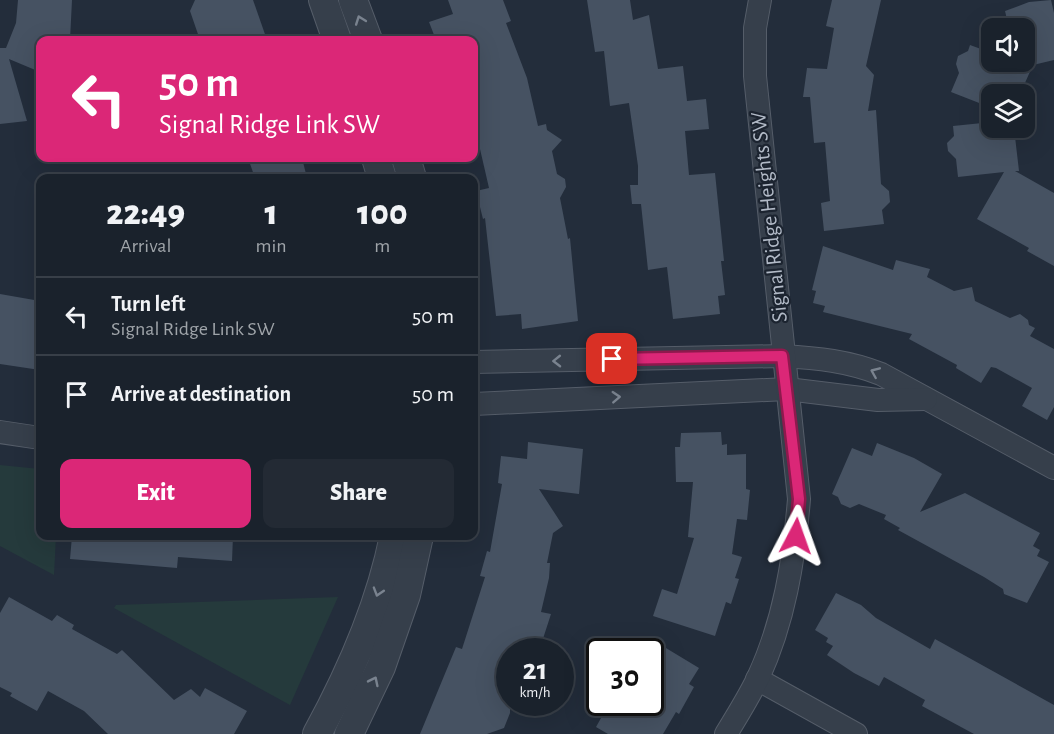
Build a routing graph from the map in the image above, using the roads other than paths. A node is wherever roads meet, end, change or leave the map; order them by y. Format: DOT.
graph roads {
  1 [pos="322,0"];
  2 [pos="353,0"];
  3 [pos="760,0"];
  4 [pos="336,36"];
  5 [pos="366,36"];
  6 [pos="782,356"];
  7 [pos="478,362"];
  8 [pos="787,389"];
  9 [pos="927,399"];
  10 [pos="478,404"];
  11 [pos="0,432"];
  12 [pos="36,437"];
  13 [pos="1054,468"];
  14 [pos="393,540"];
  15 [pos="418,540"];
  16 [pos="758,679"];
  17 [pos="317,734"];
  18 [pos="349,734"];
  19 [pos="726,734"];
  20 [pos="856,734"];
  1 -- 4 [label="street"];
  5 -- 2 [label="street, one-way"];
  3 -- 6 [label="street, Signal Ridge Heights SW"];
  6 -- 7 [label="street, one-way"];
  6 -- 8 [label="street, Signal Ridge Heights SW"];
  9 -- 6 [label="street, one-way"];
  8 -- 9 [label="street"];
  10 -- 8 [label="street, one-way"];
  8 -- 16 [label="street, Signal Ridge Heights SW"];
  9 -- 13 [label="street"];
  11 -- 12 [label="street"];
  14 -- 17 [label="street, one-way"];
  18 -- 15 [label="street, one-way"];
  16 -- 19 [label="street, Signal Ridge Heights SW"];
  16 -- 20 [label="street"];
}
